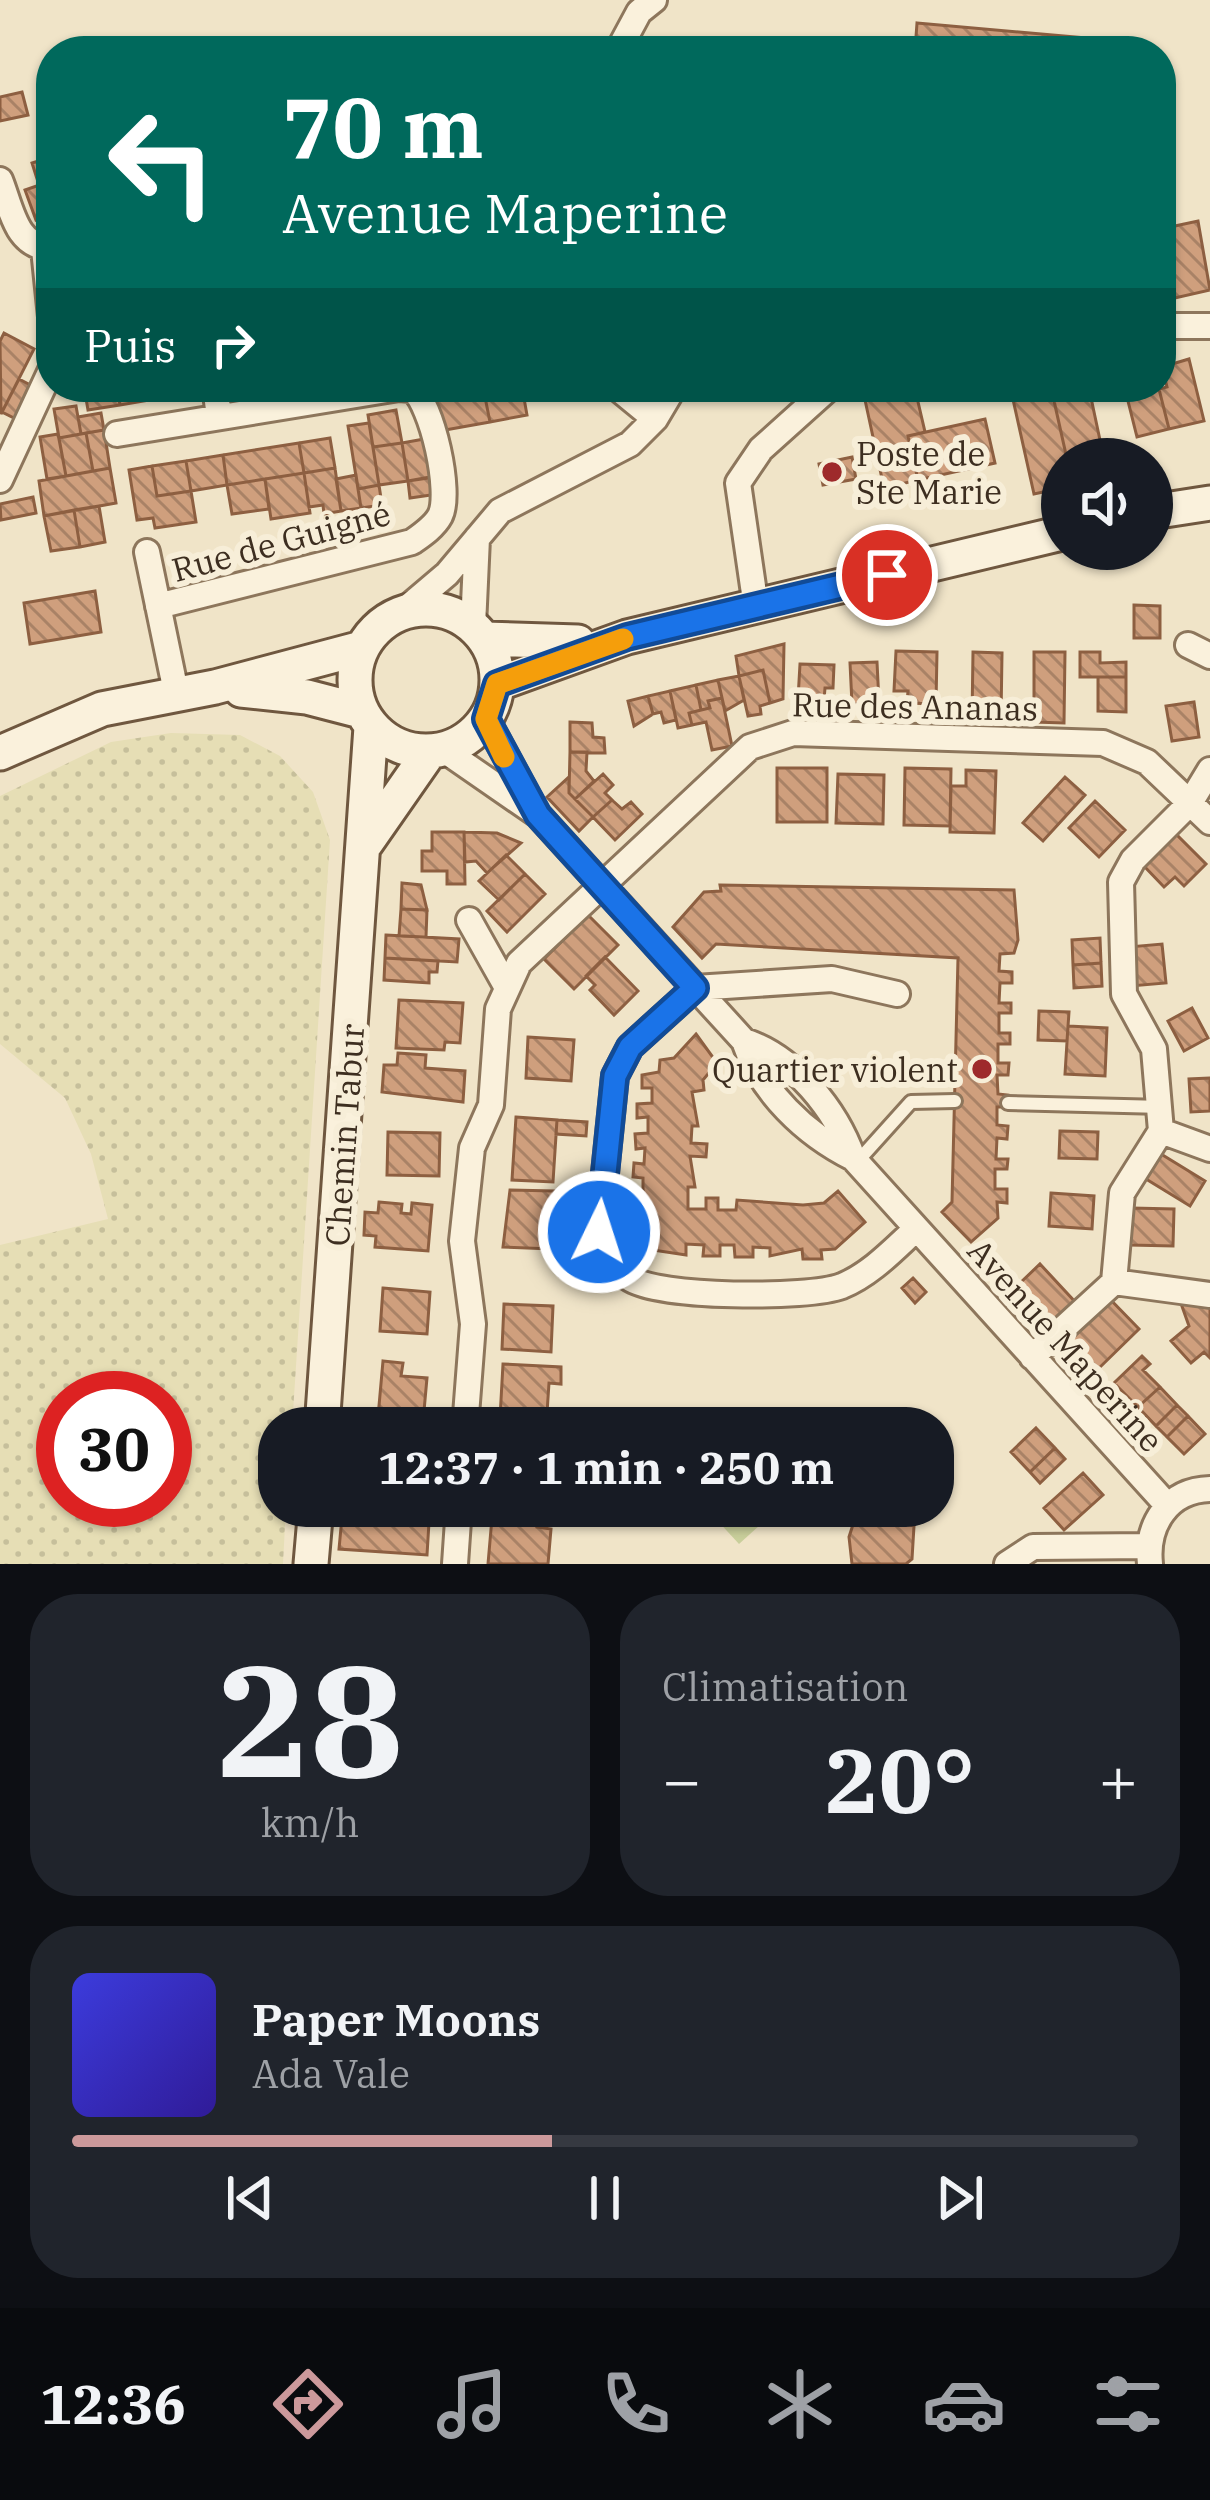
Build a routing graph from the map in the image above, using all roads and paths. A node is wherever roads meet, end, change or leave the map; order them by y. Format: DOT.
graph roads {
  1 [pos="654,0"];
  2 [pos="626,36"];
  3 [pos="0,180"];
  4 [pos="36,243"];
  5 [pos="1176,326"];
  6 [pos="1210,326"];
  7 [pos="36,402"];
  8 [pos="217,402"];
  9 [pos="319,402"];
  10 [pos="423,402"];
  11 [pos="634,402"];
  12 [pos="665,402"];
  13 [pos="814,402"];
  14 [pos="219,416"];
  15 [pos="655,419"];
  16 [pos="117,434"];
  17 [pos="0,480"];
  18 [pos="1210,503"];
  19 [pos="1173,509"];
  20 [pos="477,536"];
  21 [pos="1041,538"];
  22 [pos="147,552"];
  23 [pos="158,606"];
  24 [pos="756,607"];
  25 [pos="401,613"];
  26 [pos="479,633"];
  27 [pos="627,637"];
  28 [pos="358,649"];
  29 [pos="497,684"];
  30 [pos="215,688"];
  31 [pos="176,692"];
  32 [pos="366,719"];
  33 [pos="486,719"];
  34 [pos="436,752"];
  35 [pos="0,754"];
  36 [pos="1210,770"];
  37 [pos="1190,803"];
  38 [pos="538,815"];
  39 [pos="1210,823"];
  40 [pos="366,843"];
  41 [pos="602,885"];
  42 [pos="469,920"];
  43 [pos="505,984"];
  44 [pos="695,988"];
  45 [pos="897,994"];
  46 [pos="955,1100"];
  47 [pos="1008,1103"];
  48 [pos="1162,1119"];
  49 [pos="1210,1149"];
  50 [pos="855,1161"];
  51 [pos="916,1229"];
  52 [pos="1114,1282"];
  53 [pos="1210,1295"];
  54 [pos="1032,1357"];
  55 [pos="324,1407"];
  56 [pos="467,1407"];
  57 [pos="1210,1489"];
  58 [pos="1167,1505"];
  59 [pos="314,1527"];
  60 [pos="457,1527"];
  61 [pos="1150,1555"];
  62 [pos="311,1564"];
  63 [pos="454,1564"];
  64 [pos="1007,1564"];
  1 -- 2 [label="street"];
  3 -- 4 [label="street"];
  5 -- 6 [label="street"];
  7 -- 17 [label="street"];
  8 -- 14 [label="street"];
  9 -- 14 [label="street, Rue de Guigné"];
  10 -- 23 [label="street, Rue de Guigné"];
  11 -- 15 [label="street"];
  12 -- 15 [label="street"];
  13 -- 24 [label="street"];
  14 -- 16 [label="street, Rue de Guigné"];
  15 -- 20 [label="street"];
  18 -- 19 [label="main road"];
  20 -- 25 [label="street"];
  20 -- 26 [label="street"];
  21 -- 24 [label="main road"];
  22 -- 23 [label="street, Rue de Guigné"];
  23 -- 31 [label="street, Rue de Guigné"];
  24 -- 27 [label="main road"];
  25 -- 26 [label="main road"];
  25 -- 28 [label="main road"];
  26 -- 27 [label="main road"];
  26 -- 29 [label="main road"];
  27 -- 29 [label="main road"];
  28 -- 30 [label="main road"];
  28 -- 32 [label="main road"];
  29 -- 33 [label="main road"];
  30 -- 31 [label="main road"];
  30 -- 32 [label="main road"];
  31 -- 35 [label="main road"];
  32 -- 34 [label="main road"];
  32 -- 40 [label="main road, Chemin Tabur"];
  33 -- 34 [label="main road"];
  33 -- 38 [label="street, Avenue Maperine"];
  34 -- 38 [label="street, Avenue Maperine"];
  34 -- 40 [label="main road"];
  36 -- 37 [label="street"];
  37 -- 39 [label="street, Rue des Ananas"];
  37 -- 41 [label="street, Rue des Ananas"];
  37 -- 48 [label="street"];
  38 -- 41 [label="street, Avenue Maperine"];
  40 -- 55 [label="main road, Chemin Tabur"];
  41 -- 43 [label="street, Rue des Ananas"];
  41 -- 44 [label="street, Avenue Maperine"];
  42 -- 43 [label="street"];
  43 -- 56 [label="street"];
  44 -- 45 [label="street"];
  44 -- 50 [label="street, Avenue Maperine"];
  44 -- 51 [label="street"];
  46 -- 50 [label="lane"];
  47 -- 48 [label="lane"];
  48 -- 49 [label="street"];
  48 -- 52 [label="street"];
  50 -- 51 [label="street, Avenue Maperine"];
  51 -- 54 [label="street, Avenue Maperine"];
  52 -- 53 [label="street"];
  52 -- 54 [label="street"];
  54 -- 58 [label="street, Avenue Maperine"];
  57 -- 58 [label="street"];
  58 -- 61 [label="street"];
  59 -- 62 [label="main road"];
  60 -- 63 [label="street"];
  61 -- 64 [label="street"];
}
